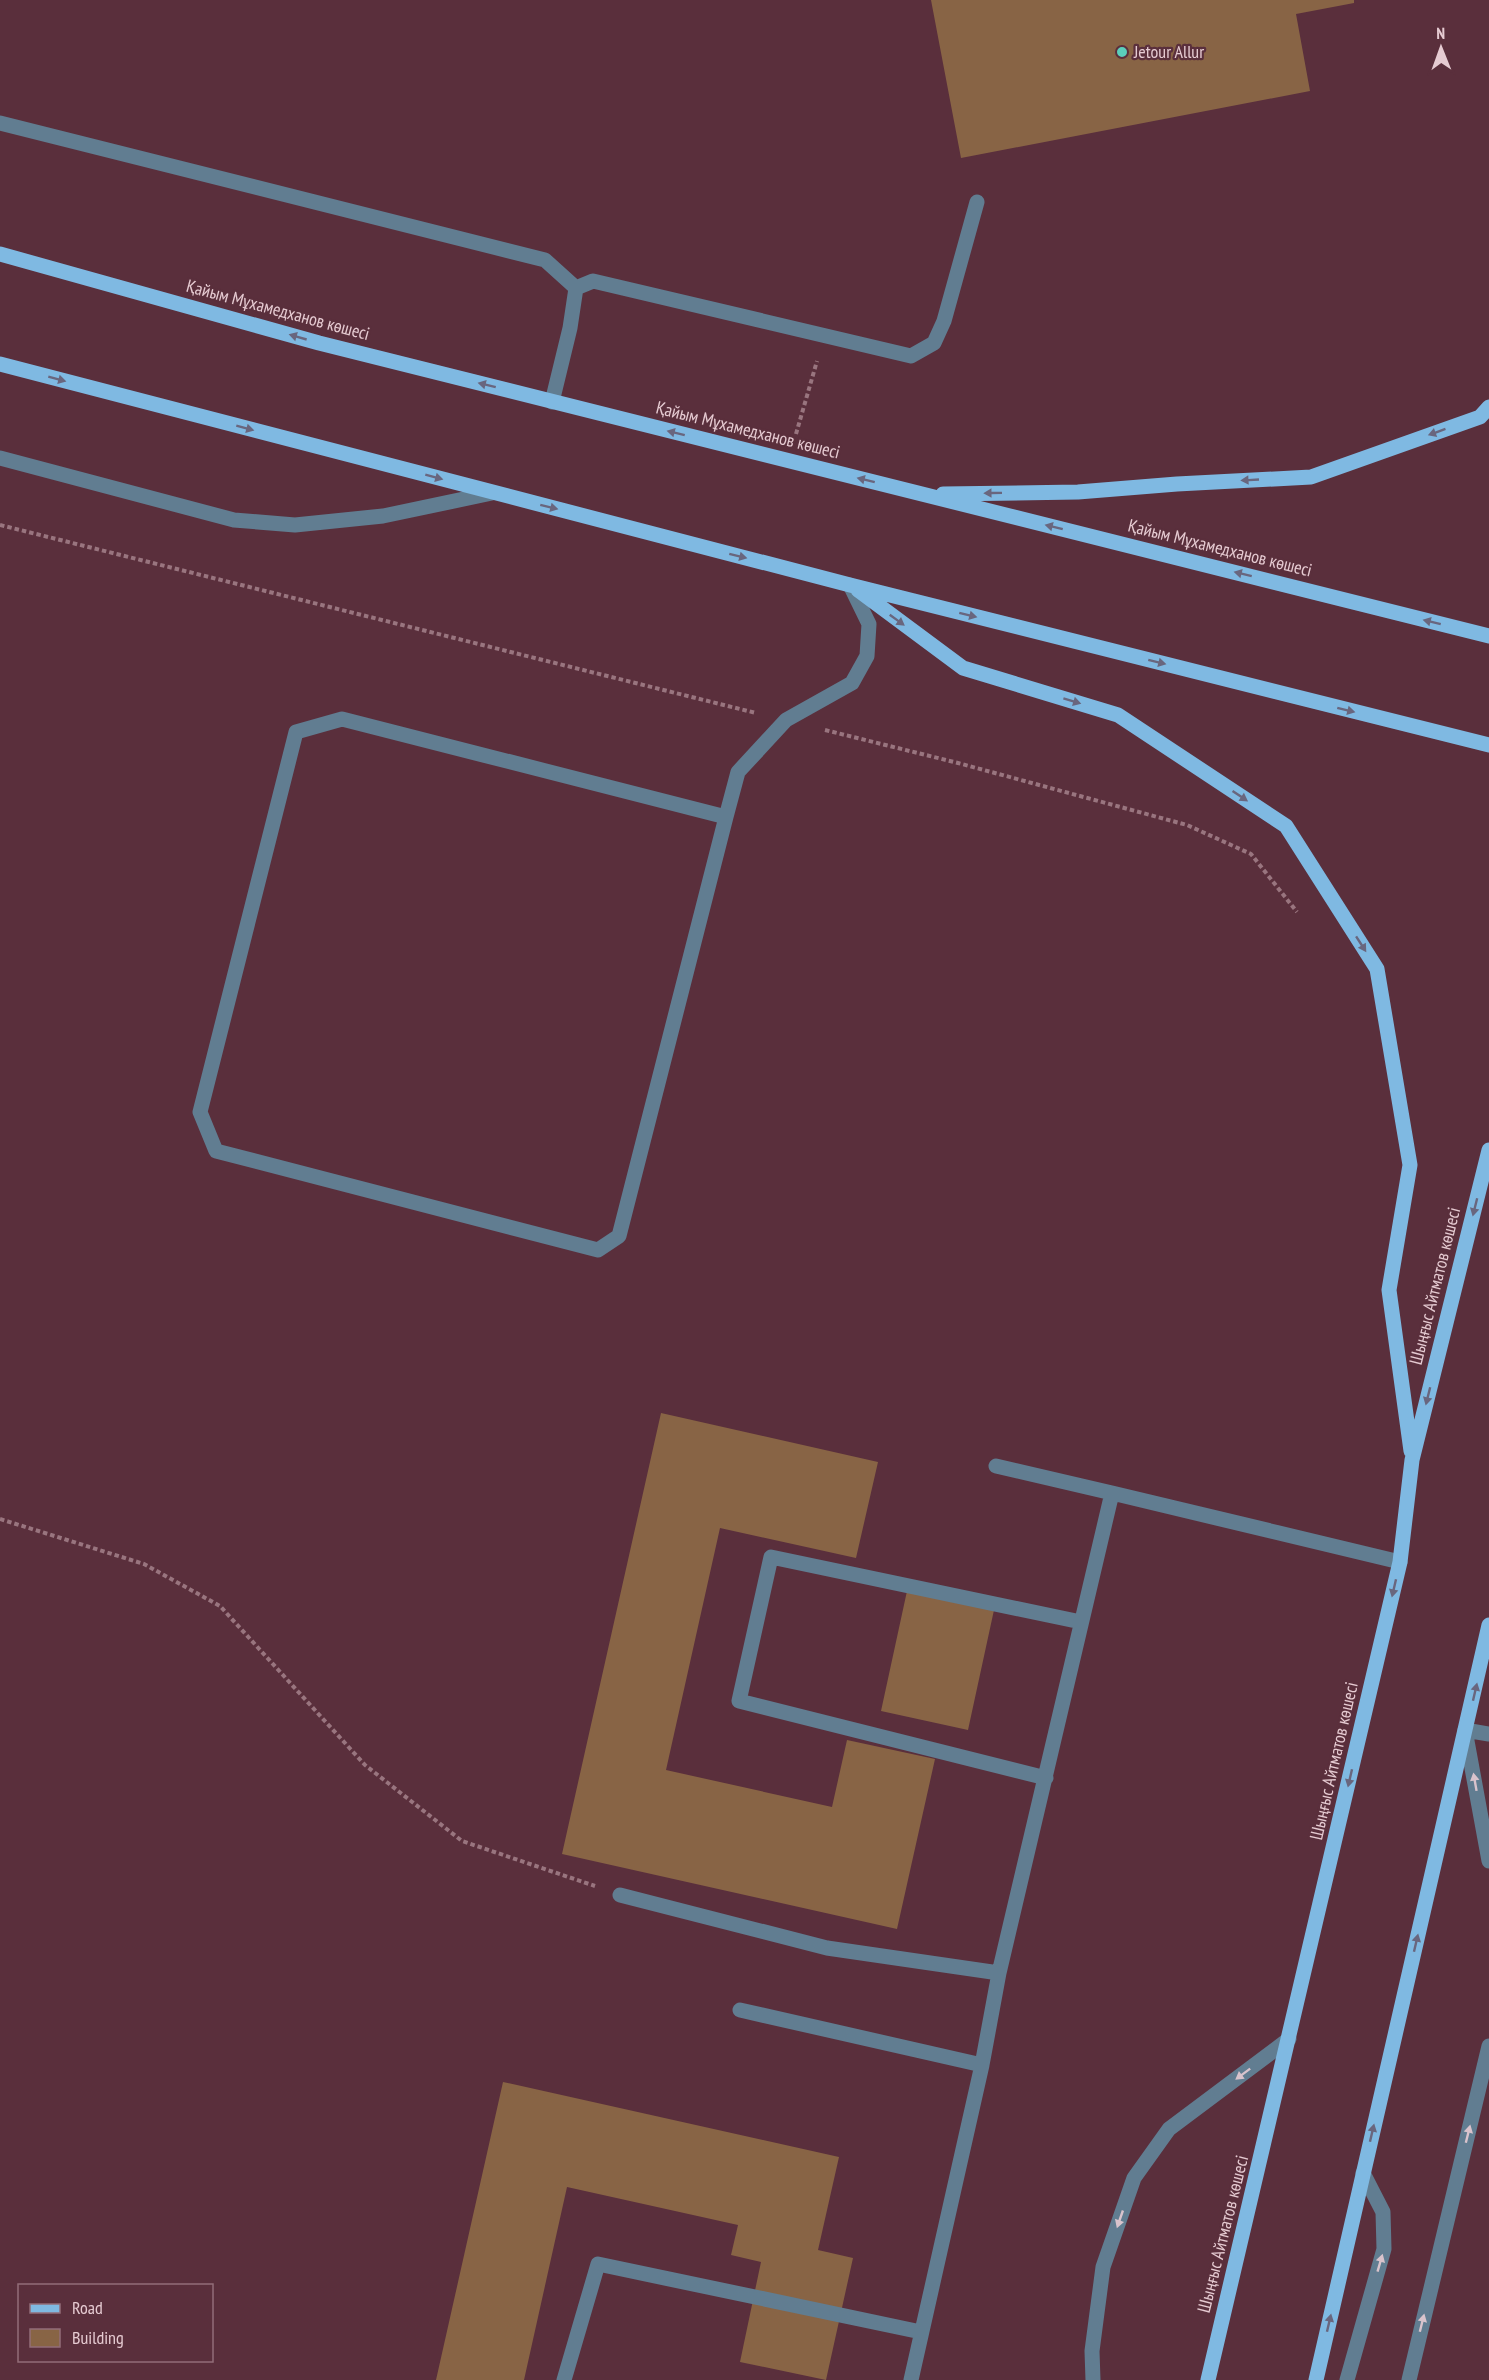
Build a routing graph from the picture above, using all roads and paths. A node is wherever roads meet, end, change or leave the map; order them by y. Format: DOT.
graph roads {
  1 [pos="0,123"];
  2 [pos="977,202"];
  3 [pos="0,254"];
  4 [pos="576,288"];
  5 [pos="825,336"];
  6 [pos="0,364"];
  7 [pos="552,402"];
  8 [pos="1489,407"];
  9 [pos="0,458"];
  10 [pos="788,460"];
  11 [pos="492,492"];
  12 [pos="922,494"];
  13 [pos="0,525"];
  14 [pos="850,585"];
  15 [pos="1489,636"];
  16 [pos="786,720"];
  17 [pos="1489,745"];
  18 [pos="726,817"];
  19 [pos="1298,912"];
  20 [pos="1489,1150"];
  21 [pos="1412,1460"];
  22 [pos="996,1466"];
  23 [pos="1112,1493"];
  24 [pos="0,1520"];
  25 [pos="1400,1562"];
  26 [pos="1081,1622"];
  27 [pos="1489,1625"];
  28 [pos="1465,1730"];
  29 [pos="1489,1734"];
  30 [pos="1046,1778"];
  31 [pos="1489,1861"];
  32 [pos="621,1895"];
  33 [pos="999,1974"];
  34 [pos="740,2010"];
  35 [pos="1290,2039"];
  36 [pos="1489,2046"];
  37 [pos="982,2065"];
  38 [pos="1363,2173"];
  39 [pos="921,2332"];
  40 [pos="1215,2350"];
  41 [pos="564,2380"];
  42 [pos="911,2380"];
  43 [pos="1093,2380"];
  44 [pos="1208,2380"];
  45 [pos="1215,2380"];
  46 [pos="1316,2380"];
  47 [pos="1347,2380"];
  48 [pos="1409,2380"];
  1 -- 4 [label="street"];
  2 -- 5 [label="street"];
  7 -- 3 [label="main road, Қайым Мұхамедханов көшесі, one-way"];
  4 -- 5 [label="street"];
  4 -- 7 [label="street"];
  5 -- 10 [label="path"];
  6 -- 11 [label="main road, one-way"];
  10 -- 7 [label="main road, Қайым Мұхамедханов көшесі, one-way"];
  8 -- 12 [label="main road, one-way"];
  9 -- 11 [label="street"];
  12 -- 10 [label="main road, Қайым Мұхамедханов көшесі, one-way"];
  11 -- 14 [label="main road, one-way"];
  15 -- 12 [label="main road, Қайым Мұхамедханов көшесі, one-way"];
  13 -- 16 [label="path"];
  14 -- 16 [label="street"];
  14 -- 17 [label="main road, one-way"];
  14 -- 21 [label="main road, one-way"];
  16 -- 18 [label="street"];
  16 -- 19 [label="path"];
  18 -- 18 [label="street"];
  20 -- 21 [label="main road, Шыңғыс Айтматов көшесі, one-way"];
  21 -- 25 [label="main road, Шыңғыс Айтматов көшесі"];
  22 -- 23 [label="street"];
  23 -- 25 [label="street"];
  23 -- 26 [label="street"];
  24 -- 32 [label="path"];
  25 -- 35 [label="main road, Шыңғыс Айтматов көшесі, one-way"];
  26 -- 30 [label="street"];
  26 -- 30 [label="street"];
  28 -- 27 [label="main road, one-way"];
  28 -- 29 [label="street"];
  31 -- 28 [label="street, one-way"];
  38 -- 28 [label="main road, one-way"];
  30 -- 33 [label="street"];
  32 -- 33 [label="street"];
  33 -- 37 [label="street"];
  34 -- 37 [label="street"];
  35 -- 40 [label="main road, Шыңғыс Айтматов көшесі"];
  35 -- 43 [label="street, one-way"];
  48 -- 36 [label="street, one-way"];
  37 -- 39 [label="street"];
  46 -- 38 [label="main road, one-way"];
  47 -- 38 [label="street, one-way"];
  39 -- 41 [label="street"];
  39 -- 42 [label="street"];
  40 -- 44 [label="main road, Шыңғыс Айтматов көшесі"];
  40 -- 45 [label="main road"];
}
